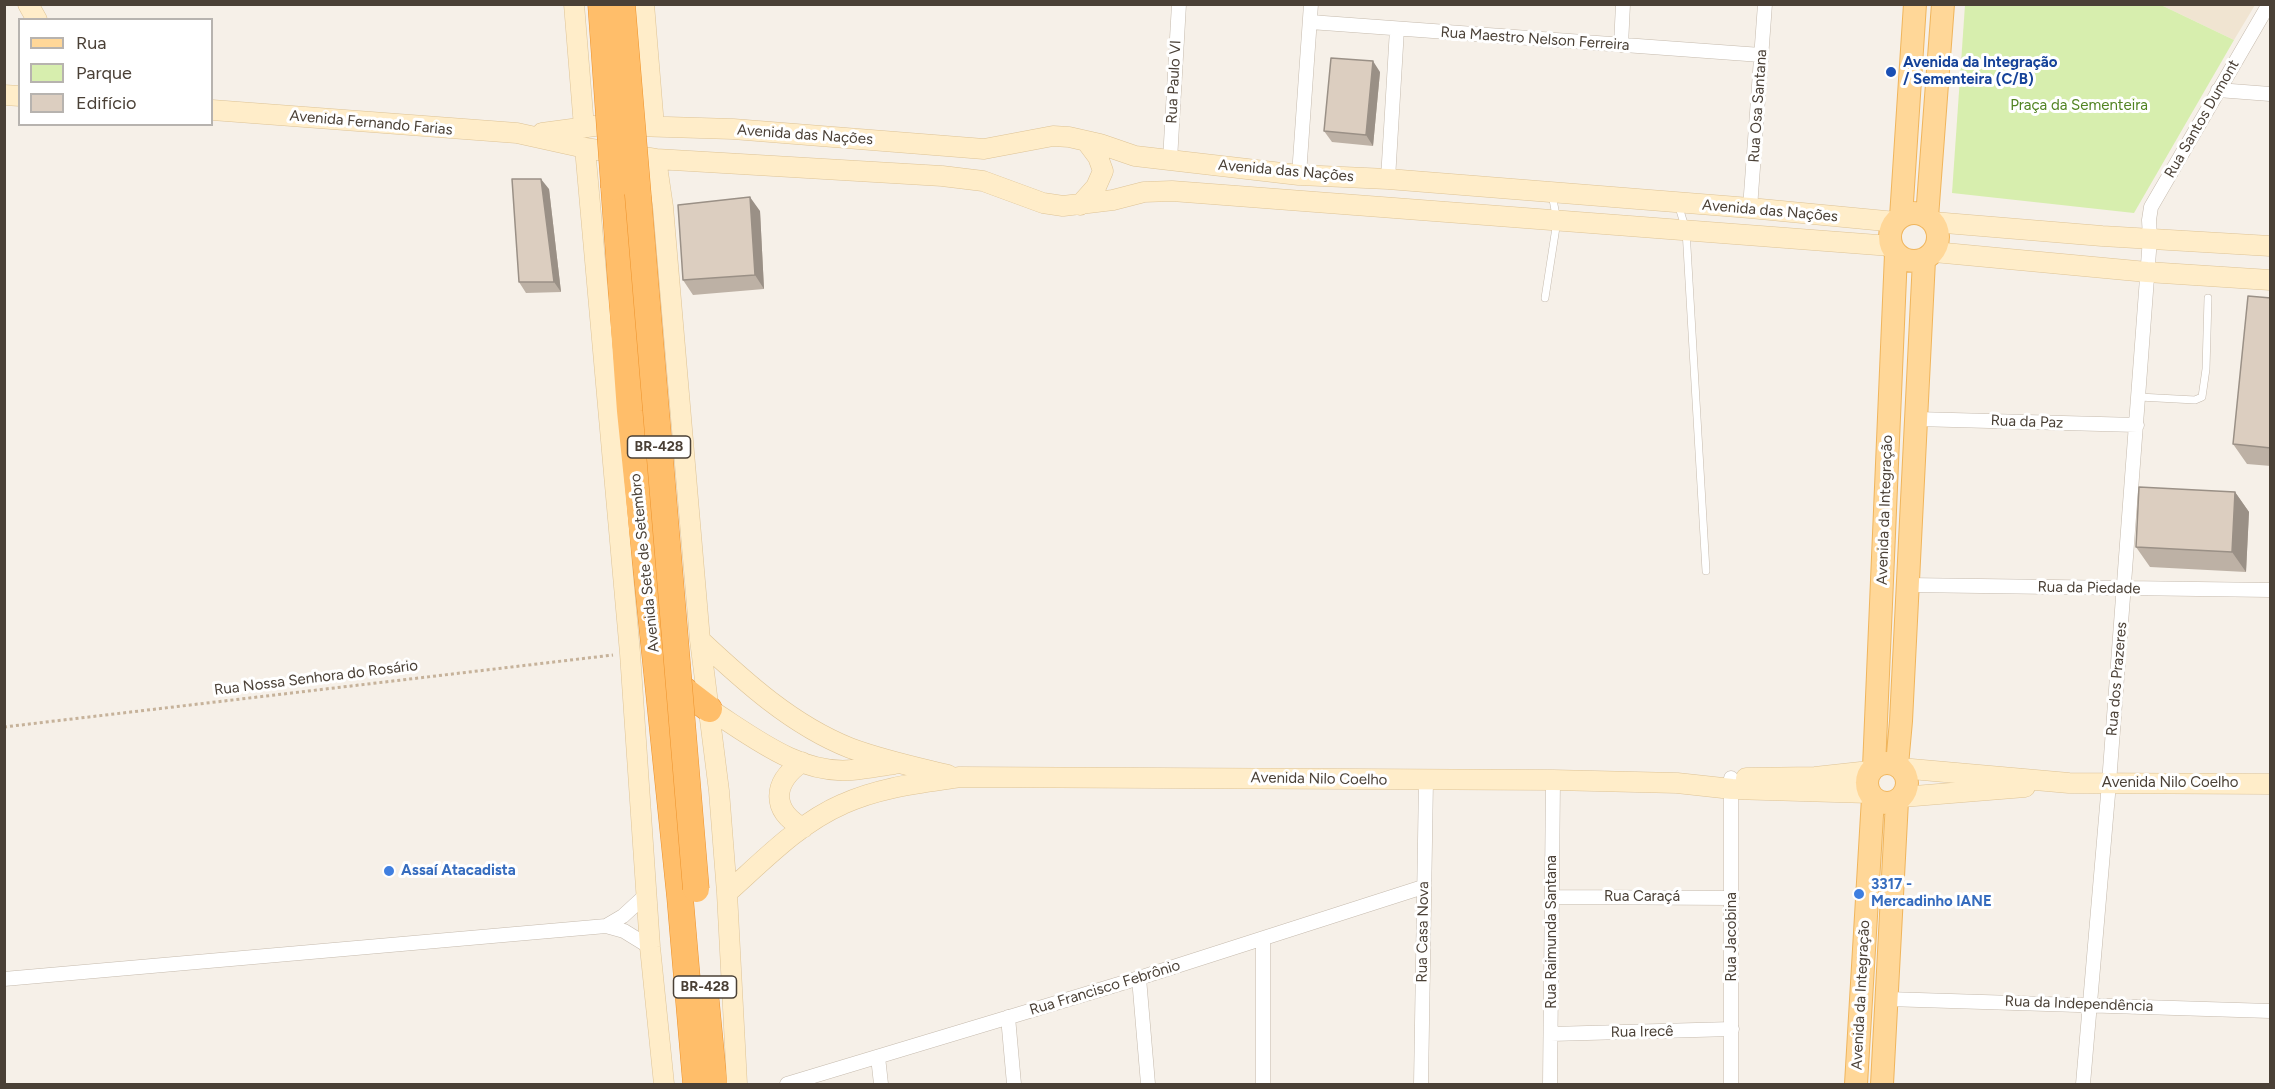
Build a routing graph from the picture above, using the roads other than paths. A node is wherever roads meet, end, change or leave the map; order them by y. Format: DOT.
graph roads {
  1 [pos="28,4"];
  2 [pos="574,4"];
  3 [pos="601,4"];
  4 [pos="622,4"];
  5 [pos="645,4"];
  6 [pos="1179,4"];
  7 [pos="1311,4"];
  8 [pos="1623,4"];
  9 [pos="1765,4"];
  10 [pos="1915,4"];
  11 [pos="1943,4"];
  12 [pos="2269,4"];
  13 [pos="36,18"];
  14 [pos="1310,22"];
  15 [pos="1397,29"];
  16 [pos="1621,45"];
  17 [pos="1761,55"];
  18 [pos="2218,90"];
  19 [pos="2271,94"];
  20 [pos="213,110"];
  21 [pos="654,126"];
  22 [pos="584,127"];
  23 [pos="531,135"];
  24 [pos="1086,141"];
  25 [pos="585,148"];
  26 [pos="656,159"];
  27 [pos="1170,160"];
  28 [pos="690,162"];
  29 [pos="1299,175"];
  30 [pos="1388,180"];
  31 [pos="1552,193"];
  32 [pos="1678,204"];
  33 [pos="1080,205"];
  34 [pos="663,207"];
  35 [pos="1750,208"];
  36 [pos="1898,219"];
  37 [pos="1930,219"];
  38 [pos="1557,221"];
  39 [pos="1686,230"];
  40 [pos="2150,238"];
  41 [pos="2271,246"];
  42 [pos="1894,250"];
  43 [pos="1929,256"];
  44 [pos="2147,272"];
  45 [pos="2271,280"];
  46 [pos="1545,298"];
  47 [pos="2208,298"];
  48 [pos="2139,397"];
  49 [pos="1916,419"];
  50 [pos="2137,425"];
  51 [pos="1706,571"];
  52 [pos="1908,585"];
  53 [pos="2124,588"];
  54 [pos="2271,590"];
  55 [pos="700,640"];
  56 [pos="679,686"];
  57 [pos="709,709"];
  58 [pos="802,762"];
  59 [pos="897,763"];
  60 [pos="960,777"];
  61 [pos="1880,777"];
  62 [pos="1426,780"];
  63 [pos="1553,780"];
  64 [pos="2069,783"];
  65 [pos="2109,783"];
  66 [pos="1732,784"];
  67 [pos="2271,784"];
  68 [pos="1899,799"];
  69 [pos="803,828"];
  70 [pos="1423,887"];
  71 [pos="688,893"];
  72 [pos="727,893"];
  73 [pos="647,894"];
  74 [pos="1552,897"];
  75 [pos="1732,898"];
  76 [pos="606,926"];
  77 [pos="1263,939"];
  78 [pos="650,947"];
  79 [pos="1139,978"];
  80 [pos="4,979"];
  81 [pos="1887,999"];
  82 [pos="2089,1004"];
  83 [pos="2271,1011"];
  84 [pos="1008,1017"];
  85 [pos="1732,1029"];
  86 [pos="1551,1034"];
  87 [pos="878,1057"];
  88 [pos="664,1084"];
  89 [pos="696,1084"];
  90 [pos="714,1084"];
  91 [pos="737,1084"];
  92 [pos="787,1084"];
  93 [pos="880,1084"];
  94 [pos="1014,1084"];
  95 [pos="1148,1084"];
  96 [pos="1263,1084"];
  97 [pos="1421,1084"];
  98 [pos="1550,1084"];
  99 [pos="1731,1084"];
  100 [pos="1856,1084"];
  101 [pos="1882,1084"];
  102 [pos="2082,1084"];
  1 -- 13 [label="main road"];
  2 -- 22 [label="main road"];
  3 -- 71 [label="highway, Avenida Sete de Setembro / BR-428, bridge"];
  4 -- 56 [label="highway, Avenida Sete de Setembro / BR-428, bridge"];
  5 -- 21 [label="main road"];
  6 -- 27 [label="street, Rua Paulo VI"];
  7 -- 14 [label="street"];
  8 -- 16 [label="street"];
  9 -- 17 [label="street, Rua Osa Santana"];
  10 -- 36 [label="main road"];
  11 -- 37 [label="main road"];
  12 -- 18 [label="street, Rua Santos Dumont"];
  14 -- 15 [label="street, Rua Maestro Nelson Ferreira"];
  14 -- 29 [label="street"];
  15 -- 16 [label="street, Rua Maestro Nelson Ferreira"];
  15 -- 30 [label="street"];
  16 -- 17 [label="street, Rua Maestro Nelson Ferreira"];
  17 -- 35 [label="street, Rua Osa Santana"];
  18 -- 19 [label="street"];
  18 -- 40 [label="street, Rua Santos Dumont"];
  20 -- 23 [label="main road, Avenida Fernando Farias"];
  21 -- 22 [label="main road, Avenida das Nações"];
  21 -- 24 [label="main road, Avenida das Nações"];
  22 -- 23 [label="main road, Avenida das Nações"];
  23 -- 25 [label="main road, Avenida das Nações"];
  24 -- 27 [label="main road, Avenida das Nações"];
  24 -- 33 [label="main road"];
  25 -- 26 [label="main road, Avenida das Nações"];
  25 -- 73 [label="main road, Avenida Sete de Setembro"];
  26 -- 28 [label="main road, Avenida das Nações"];
  26 -- 34 [label="main road"];
  27 -- 29 [label="main road, Avenida das Nações"];
  28 -- 33 [label="main road, Avenida das Nações"];
  28 -- 34 [label="main road"];
  29 -- 30 [label="main road, Avenida das Nações"];
  30 -- 31 [label="main road, Avenida das Nações"];
  31 -- 32 [label="main road, Avenida das Nações"];
  31 -- 38 [label="lane"];
  32 -- 35 [label="main road, Avenida das Nações"];
  32 -- 39 [label="lane"];
  33 -- 38 [label="main road, Avenida das Nações"];
  34 -- 55 [label="main road"];
  35 -- 36 [label="main road, Avenida das Nações"];
  36 -- 37 [label="main road"];
  36 -- 42 [label="main road"];
  37 -- 40 [label="main road"];
  37 -- 43 [label="main road"];
  38 -- 39 [label="main road, Avenida das Nações"];
  38 -- 46 [label="lane"];
  39 -- 42 [label="main road, Avenida das Nações"];
  39 -- 51 [label="lane"];
  40 -- 41 [label="main road"];
  40 -- 44 [label="street, Rua Santos Dumont"];
  42 -- 43 [label="main road"];
  42 -- 61 [label="main road, Avenida da Integração"];
  43 -- 44 [label="main road"];
  43 -- 49 [label="main road, Avenida da Integração"];
  44 -- 45 [label="main road"];
  44 -- 48 [label="street, Rua dos Prazeres"];
  47 -- 48 [label="lane"];
  48 -- 50 [label="street, Rua dos Prazeres"];
  49 -- 50 [label="street, Rua da Paz"];
  49 -- 52 [label="main road, Avenida da Integração"];
  50 -- 53 [label="street, Rua dos Prazeres"];
  52 -- 53 [label="street, Rua da Piedade"];
  52 -- 61 [label="main road, Avenida da Integração"];
  53 -- 54 [label="street, Rua da Piedade"];
  53 -- 65 [label="street, Rua dos Prazeres"];
  55 -- 57 [label="main road"];
  55 -- 59 [label="main road"];
  56 -- 57 [label="highway"];
  56 -- 71 [label="highway, Avenida Sete de Setembro / BR-428, bridge"];
  57 -- 58 [label="main road"];
  57 -- 72 [label="main road"];
  58 -- 59 [label="main road"];
  58 -- 69 [label="main road"];
  59 -- 60 [label="main road"];
  60 -- 62 [label="main road, Avenida Nilo Coelho"];
  60 -- 69 [label="main road"];
  61 -- 64 [label="main road, Avenida Nilo Coelho"];
  61 -- 66 [label="main road, Avenida Nilo Coelho"];
  61 -- 68 [label="main road"];
  61 -- 68 [label="main road, Avenida da Integração"];
  61 -- 100 [label="main road, Avenida da Integração"];
  62 -- 63 [label="main road, Avenida Nilo Coelho"];
  62 -- 70 [label="street, Rua Casa Nova"];
  63 -- 66 [label="main road, Avenida Nilo Coelho"];
  63 -- 74 [label="street, Rua Raimunda Santana"];
  64 -- 65 [label="main road, Avenida Nilo Coelho"];
  64 -- 68 [label="main road"];
  65 -- 67 [label="main road, Avenida Nilo Coelho"];
  65 -- 82 [label="street, Rua dos Prazeres"];
  66 -- 75 [label="street, Rua Jacobina"];
  68 -- 81 [label="main road, Avenida da Integração"];
  69 -- 72 [label="main road"];
  70 -- 77 [label="street, Rua Francisco Febrônio"];
  70 -- 97 [label="street, Rua Casa Nova"];
  71 -- 89 [label="highway, Avenida Sete de Setembro / BR-428"];
  71 -- 90 [label="highway, Avenida Sete de Setembro / BR-428"];
  72 -- 91 [label="main road"];
  73 -- 76 [label="street"];
  73 -- 78 [label="main road, Avenida Sete de Setembro"];
  74 -- 75 [label="street, Rua Caraçá"];
  74 -- 86 [label="street, Rua Raimunda Santana"];
  75 -- 85 [label="street, Rua Jacobina"];
  76 -- 78 [label="street"];
  76 -- 80 [label="street"];
  77 -- 79 [label="street, Rua Francisco Febrônio"];
  77 -- 96 [label="street"];
  78 -- 88 [label="main road, Avenida Sete de Setembro"];
  79 -- 84 [label="street, Rua Francisco Febrônio"];
  79 -- 95 [label="street"];
  81 -- 82 [label="street, Rua da Independência"];
  81 -- 101 [label="main road, Avenida da Integração"];
  82 -- 83 [label="street, Rua da Independência"];
  82 -- 102 [label="street, Rua dos Prazeres"];
  84 -- 87 [label="street, Rua Francisco Febrônio"];
  84 -- 94 [label="street"];
  85 -- 86 [label="street, Rua Irecê"];
  85 -- 99 [label="street, Rua Jacobina"];
  86 -- 98 [label="street, Rua Raimunda Santana"];
  87 -- 92 [label="street, Rua Francisco Febrônio"];
  87 -- 93 [label="street"];
}
